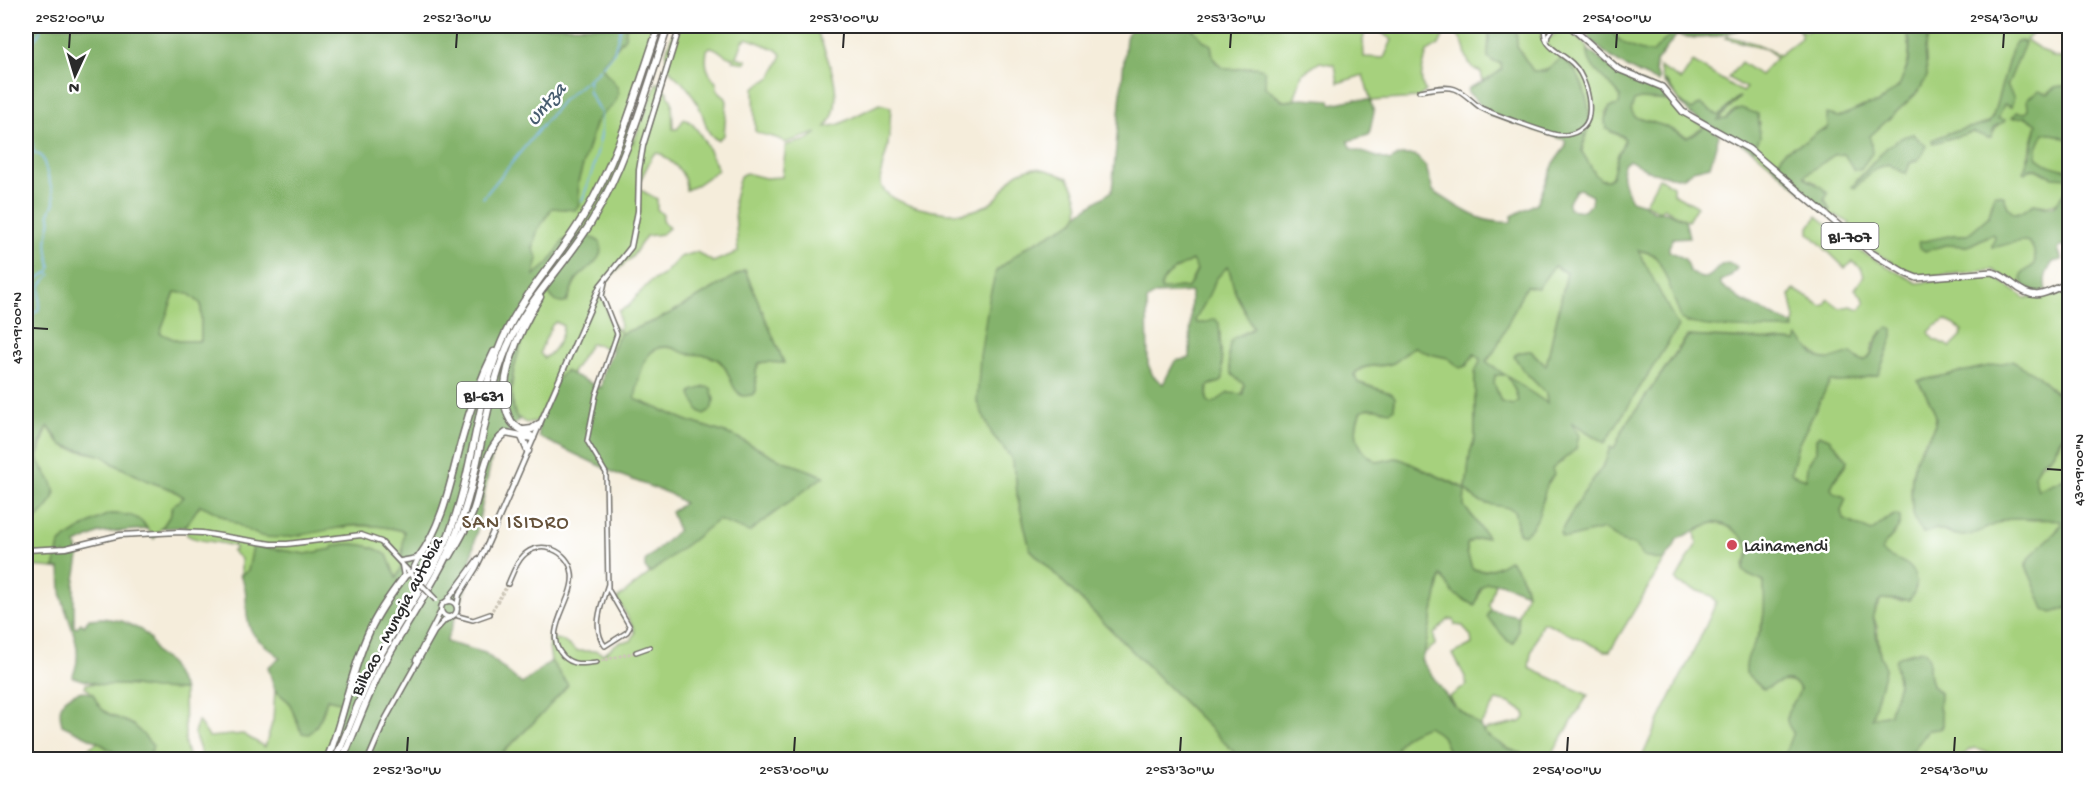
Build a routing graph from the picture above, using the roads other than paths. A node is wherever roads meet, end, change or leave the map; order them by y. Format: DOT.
graph roads {
  1 [pos="659,26"];
  2 [pos="668,26"];
  3 [pos="680,26"];
  4 [pos="1550,26"];
  5 [pos="1569,26"];
  6 [pos="1548,43"];
  7 [pos="1419,91"];
  8 [pos="561,264"];
  9 [pos="604,278"];
  10 [pos="2070,282"];
  11 [pos="503,339"];
  12 [pos="539,424"];
  13 [pos="523,434"];
  14 [pos="533,438"];
  15 [pos="528,451"];
  16 [pos="26,550"];
  17 [pos="483,554"];
  18 [pos="419,557"];
  19 [pos="401,561"];
  20 [pos="441,568"];
  21 [pos="412,574"];
  22 [pos="404,577"];
  23 [pos="508,584"];
  24 [pos="608,584"];
  25 [pos="436,600"];
  26 [pos="446,602"];
  27 [pos="457,606"];
  28 [pos="441,610"];
  29 [pos="489,614"];
  30 [pos="458,616"];
  31 [pos="450,618"];
  32 [pos="650,647"];
  33 [pos="636,652"];
  34 [pos="597,662"];
  35 [pos="413,669"];
  36 [pos="327,759"];
  37 [pos="334,759"];
  38 [pos="342,759"];
  39 [pos="368,759"];
  1 -- 11 [label="highway, Bilbao - Mungia autobia / BI-631"];
  2 -- 8 [label="highway, Bilbao - Mungia autobia / BI-631"];
  3 -- 9 [label="street"];
  4 -- 6 [label="street"];
  4 -- 6 [label="street"];
  5 -- 10 [label="main road, BI-707"];
  6 -- 7 [label="street"];
  8 -- 13 [label="highway"];
  8 -- 20 [label="highway, Bilbao - Mungia autobia / BI-631"];
  9 -- 12 [label="street"];
  9 -- 24 [label="street"];
  11 -- 18 [label="highway"];
  11 -- 37 [label="highway, Bilbao - Mungia autobia / BI-631"];
  12 -- 13 [label="highway"];
  12 -- 14 [label="street"];
  13 -- 14 [label="highway"];
  13 -- 15 [label="highway"];
  13 -- 20 [label="highway"];
  14 -- 15 [label="street"];
  15 -- 17 [label="street"];
  16 -- 19 [label="street"];
  17 -- 26 [label="street"];
  17 -- 27 [label="street"];
  18 -- 19 [label="street"];
  18 -- 21 [label="street"];
  19 -- 21 [label="street"];
  19 -- 22 [label="street"];
  20 -- 38 [label="highway, Bilbao - Mungia autobia / BI-631"];
  21 -- 22 [label="street"];
  21 -- 25 [label="street, bridge"];
  22 -- 36 [label="highway"];
  23 -- 34 [label="street"];
  24 -- 24 [label="street"];
  25 -- 26 [label="street"];
  25 -- 28 [label="street"];
  26 -- 27 [label="street"];
  26 -- 28 [label="street"];
  27 -- 31 [label="street"];
  28 -- 31 [label="street"];
  28 -- 35 [label="street"];
  29 -- 30 [label="street"];
  31 -- 35 [label="street"];
  32 -- 33 [label="street"];
  35 -- 39 [label="street"];
}
